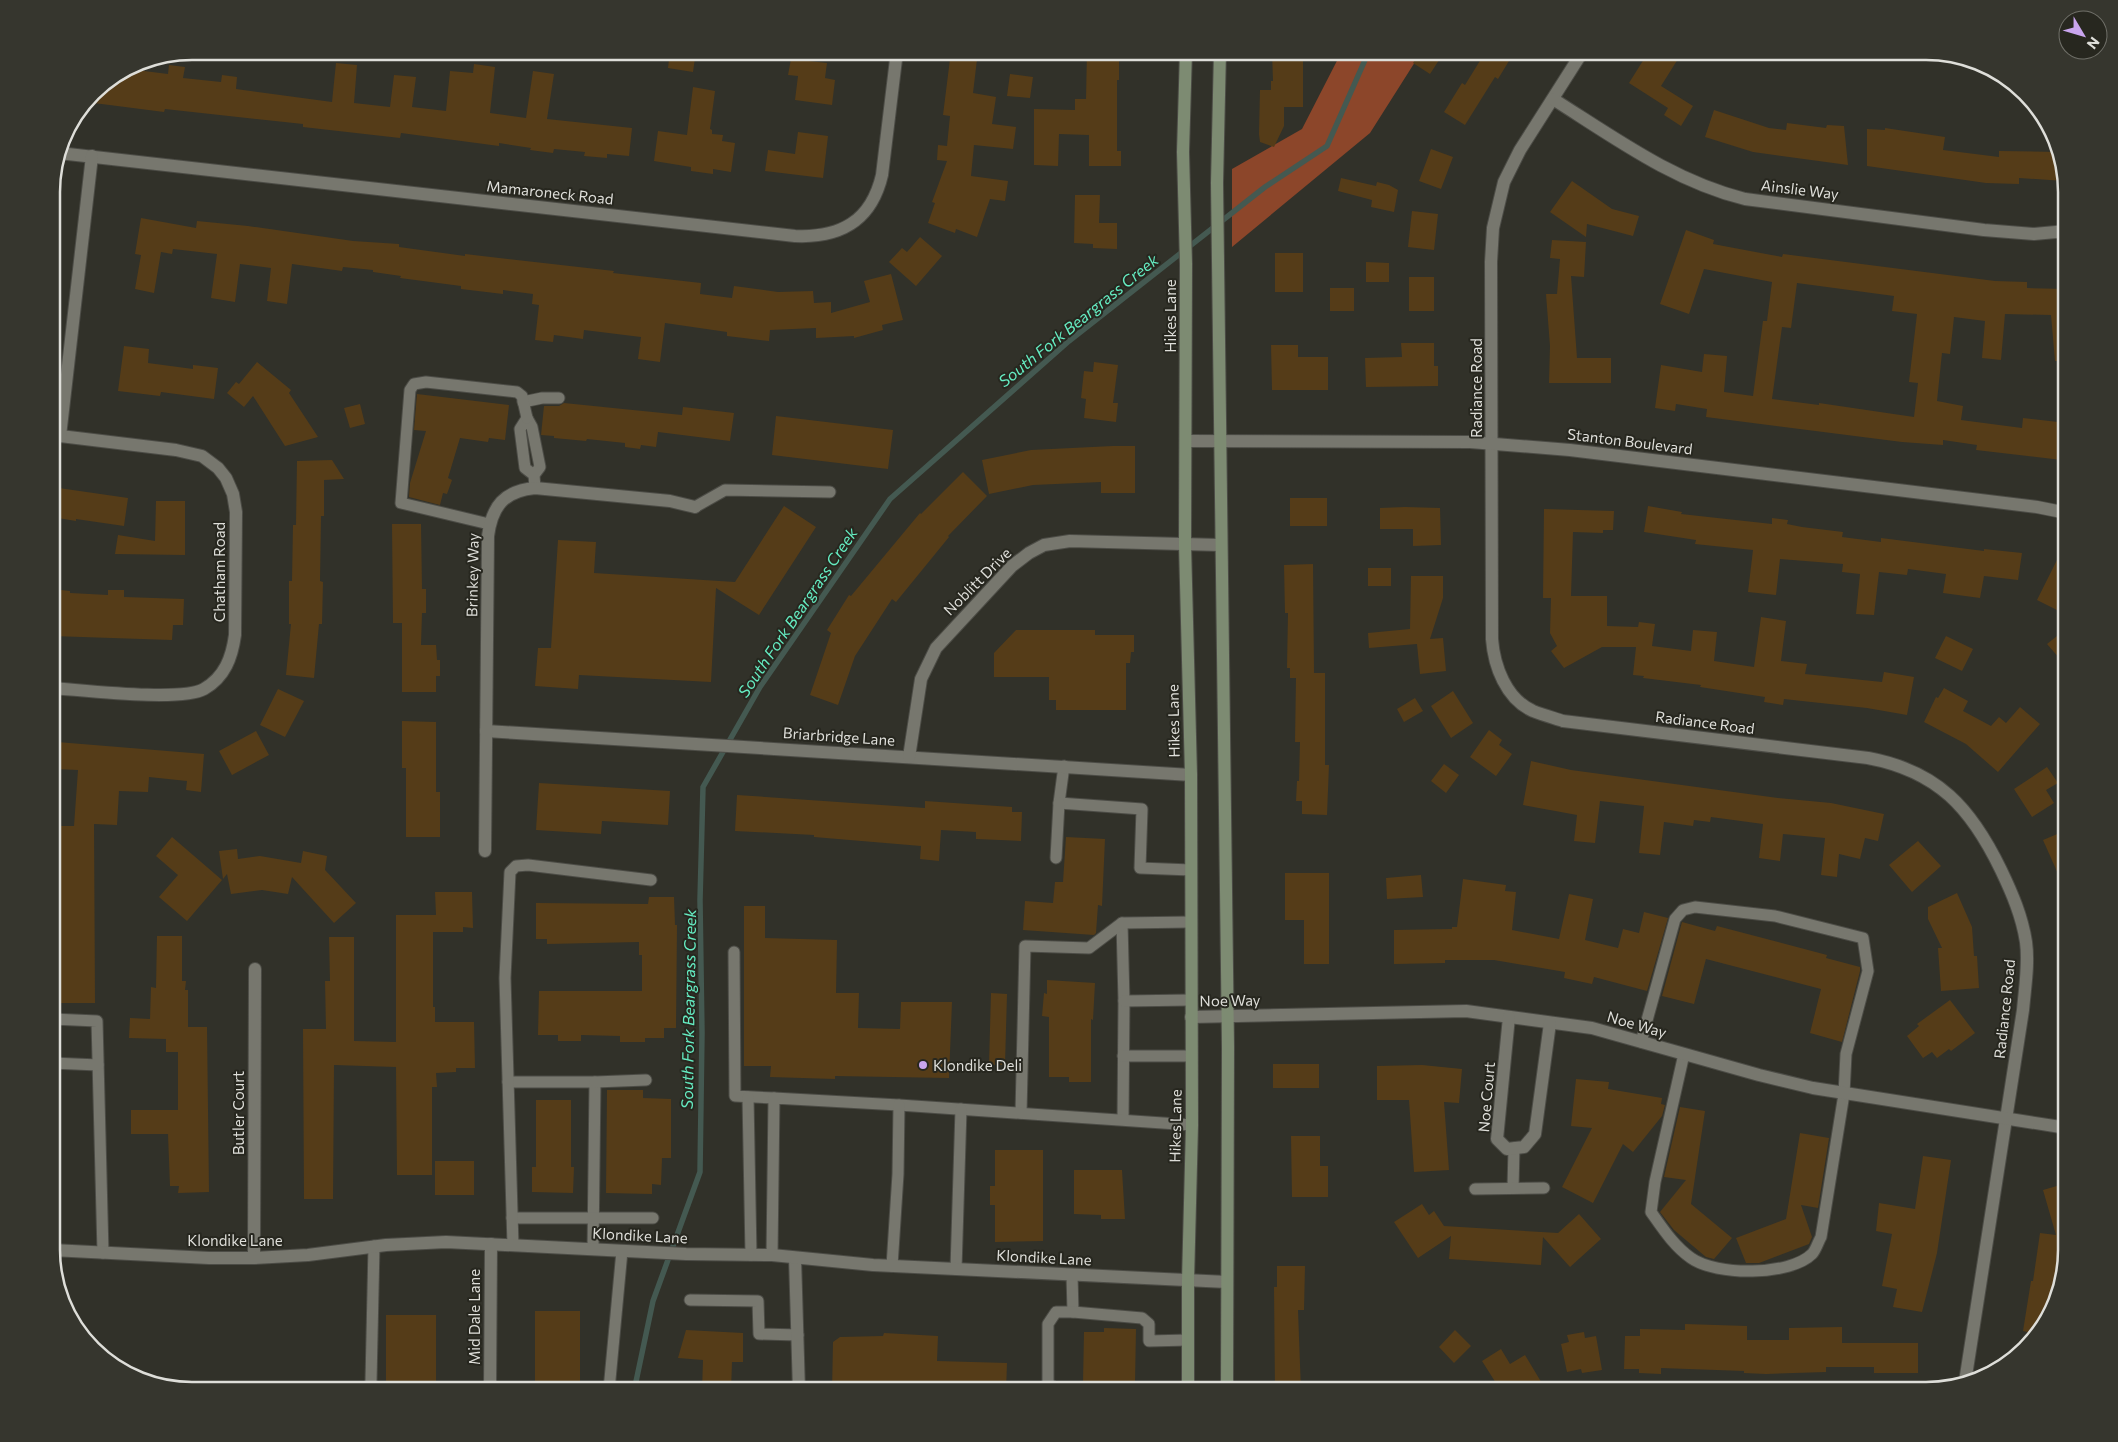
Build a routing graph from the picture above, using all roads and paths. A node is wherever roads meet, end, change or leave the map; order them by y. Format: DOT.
graph roads {
  1 [pos="896,60"];
  2 [pos="1186,60"];
  3 [pos="1220,60"];
  4 [pos="1578,60"];
  5 [pos="1553,99"];
  6 [pos="66,154"];
  7 [pos="92,156"];
  8 [pos="2058,232"];
  9 [pos="558,398"];
  10 [pos="523,402"];
  11 [pos="60,405"];
  12 [pos="60,436"];
  13 [pos="1187,441"];
  14 [pos="1219,441"];
  15 [pos="1492,444"];
  16 [pos="534,488"];
  17 [pos="830,492"];
  18 [pos="695,507"];
  19 [pos="2058,511"];
  20 [pos="489,524"];
  21 [pos="1185,545"];
  22 [pos="1220,545"];
  23 [pos="60,688"];
  24 [pos="486,731"];
  25 [pos="910,758"];
  26 [pos="1064,766"];
  27 [pos="1191,774"];
  28 [pos="1059,803"];
  29 [pos="485,851"];
  30 [pos="1056,858"];
  31 [pos="1191,870"];
  32 [pos="651,880"];
  33 [pos="1191,922"];
  34 [pos="1122,924"];
  35 [pos="734,952"];
  36 [pos="255,969"];
  37 [pos="1191,1000"];
  38 [pos="1124,1001"];
  39 [pos="1227,1016"];
  40 [pos="1192,1017"];
  41 [pos="1509,1017"];
  42 [pos="60,1019"];
  43 [pos="1550,1023"];
  44 [pos="1641,1042"];
  45 [pos="1684,1054"];
  46 [pos="1123,1056"];
  47 [pos="1192,1056"];
  48 [pos="60,1063"];
  49 [pos="98,1064"];
  50 [pos="646,1080"];
  51 [pos="508,1082"];
  52 [pos="595,1082"];
  53 [pos="1844,1094"];
  54 [pos="748,1097"];
  55 [pos="774,1098"];
  56 [pos="899,1105"];
  57 [pos="961,1109"];
  58 [pos="1021,1113"];
  59 [pos="1123,1119"];
  60 [pos="2006,1119"];
  61 [pos="1192,1125"];
  62 [pos="2058,1127"];
  63 [pos="1514,1148"];
  64 [pos="1513,1188"];
  65 [pos="1544,1188"];
  66 [pos="1475,1189"];
  67 [pos="512,1218"];
  68 [pos="594,1218"];
  69 [pos="653,1218"];
  70 [pos="491,1244"];
  71 [pos="513,1245"];
  72 [pos="374,1246"];
  73 [pos="593,1249"];
  74 [pos="60,1250"];
  75 [pos="622,1251"];
  76 [pos="103,1253"];
  77 [pos="751,1255"];
  78 [pos="772,1255"];
  79 [pos="254,1258"];
  80 [pos="796,1258"];
  81 [pos="892,1266"];
  82 [pos="956,1269"];
  83 [pos="1072,1275"];
  84 [pos="1188,1281"];
  85 [pos="1227,1282"];
  86 [pos="690,1300"];
  87 [pos="1073,1312"];
  88 [pos="798,1336"];
  89 [pos="1188,1340"];
  90 [pos="1966,1375"];
  91 [pos="371,1381"];
  92 [pos="490,1382"];
  93 [pos="610,1382"];
  94 [pos="799,1382"];
  95 [pos="1048,1382"];
  96 [pos="1188,1382"];
  97 [pos="1227,1382"];
  1 -- 7 [label="street, Mamaroneck Road"];
  2 -- 13 [label="main road, Hikes Lane"];
  3 -- 14 [label="main road"];
  4 -- 5 [label="street, Radiance Road"];
  5 -- 8 [label="street, Ainslie Way"];
  5 -- 15 [label="street, Radiance Road"];
  6 -- 7 [label="street, Mamaroneck Road"];
  7 -- 11 [label="street"];
  9 -- 10 [label="lane"];
  10 -- 16 [label="lane"];
  10 -- 20 [label="lane"];
  12 -- 23 [label="street, Chatham Road"];
  13 -- 14 [label="street, Stanton Boulevard"];
  13 -- 21 [label="main road, Hikes Lane"];
  14 -- 15 [label="street, Stanton Boulevard"];
  14 -- 22 [label="main road"];
  15 -- 19 [label="street, Stanton Boulevard"];
  15 -- 60 [label="street, Radiance Road"];
  16 -- 18 [label="street, Brinkey Way"];
  16 -- 20 [label="street, Brinkey Way"];
  17 -- 18 [label="lane"];
  20 -- 24 [label="street, Brinkey Way"];
  21 -- 22 [label="street, Noblitt Drive"];
  21 -- 25 [label="street, Noblitt Drive"];
  21 -- 27 [label="main road, Hikes Lane"];
  22 -- 39 [label="main road"];
  24 -- 25 [label="street, Briarbridge Lane"];
  24 -- 29 [label="street, Brinkey Way"];
  25 -- 26 [label="street, Briarbridge Lane"];
  26 -- 27 [label="street, Briarbridge Lane"];
  26 -- 28 [label="lane"];
  27 -- 31 [label="main road, Hikes Lane"];
  28 -- 30 [label="lane"];
  28 -- 31 [label="lane"];
  31 -- 33 [label="main road, Hikes Lane"];
  32 -- 51 [label="lane"];
  33 -- 34 [label="lane"];
  33 -- 37 [label="main road, Hikes Lane"];
  34 -- 38 [label="lane"];
  34 -- 58 [label="lane"];
  35 -- 54 [label="lane"];
  36 -- 79 [label="street, Butler Court"];
  37 -- 38 [label="lane"];
  37 -- 40 [label="main road, Hikes Lane"];
  38 -- 46 [label="lane"];
  39 -- 40 [label="street, Noe Way"];
  39 -- 41 [label="street, Noe Way"];
  39 -- 85 [label="main road"];
  40 -- 47 [label="main road, Hikes Lane"];
  41 -- 43 [label="street, Noe Way"];
  41 -- 63 [label="street, Noe Court"];
  42 -- 49 [label="lane"];
  43 -- 44 [label="street, Noe Way"];
  43 -- 63 [label="street"];
  44 -- 45 [label="street, Noe Way"];
  44 -- 53 [label="lane"];
  45 -- 53 [label="street, Noe Way"];
  45 -- 53 [label="lane"];
  46 -- 47 [label="lane"];
  46 -- 59 [label="lane"];
  47 -- 61 [label="main road, Hikes Lane"];
  48 -- 49 [label="lane"];
  49 -- 76 [label="lane"];
  50 -- 52 [label="lane"];
  51 -- 52 [label="lane"];
  51 -- 67 [label="lane"];
  52 -- 68 [label="lane"];
  53 -- 60 [label="street, Noe Way"];
  54 -- 55 [label="lane"];
  54 -- 77 [label="lane"];
  55 -- 56 [label="lane"];
  55 -- 78 [label="lane"];
  56 -- 57 [label="lane"];
  56 -- 81 [label="lane"];
  57 -- 58 [label="lane"];
  57 -- 82 [label="lane"];
  58 -- 59 [label="lane"];
  59 -- 61 [label="lane"];
  60 -- 62 [label="street, Noe Way"];
  60 -- 90 [label="street, Radiance Road"];
  61 -- 84 [label="main road, Hikes Lane"];
  63 -- 64 [label="lane"];
  64 -- 65 [label="lane"];
  64 -- 66 [label="lane"];
  67 -- 68 [label="lane"];
  67 -- 71 [label="lane"];
  68 -- 69 [label="lane"];
  68 -- 73 [label="lane"];
  70 -- 71 [label="street, Klondike Lane"];
  70 -- 72 [label="street, Klondike Lane"];
  70 -- 92 [label="street, Mid Dale Lane"];
  71 -- 73 [label="street, Klondike Lane"];
  72 -- 79 [label="street, Klondike Lane"];
  72 -- 91 [label="lane"];
  73 -- 75 [label="street, Klondike Lane"];
  74 -- 76 [label="street, Klondike Lane"];
  75 -- 77 [label="street, Klondike Lane"];
  75 -- 93 [label="lane"];
  76 -- 79 [label="street, Klondike Lane"];
  77 -- 78 [label="street, Klondike Lane"];
  78 -- 80 [label="street, Klondike Lane"];
  80 -- 81 [label="street, Klondike Lane"];
  80 -- 88 [label="street"];
  81 -- 82 [label="street, Klondike Lane"];
  82 -- 83 [label="street, Klondike Lane"];
  83 -- 84 [label="street, Klondike Lane"];
  83 -- 87 [label="lane"];
  84 -- 85 [label="street, Klondike Lane"];
  84 -- 89 [label="main road, Hikes Lane"];
  85 -- 97 [label="main road"];
  86 -- 88 [label="lane"];
  87 -- 89 [label="lane"];
  87 -- 95 [label="lane"];
  88 -- 94 [label="street"];
  89 -- 96 [label="main road, Hikes Lane"];
}
